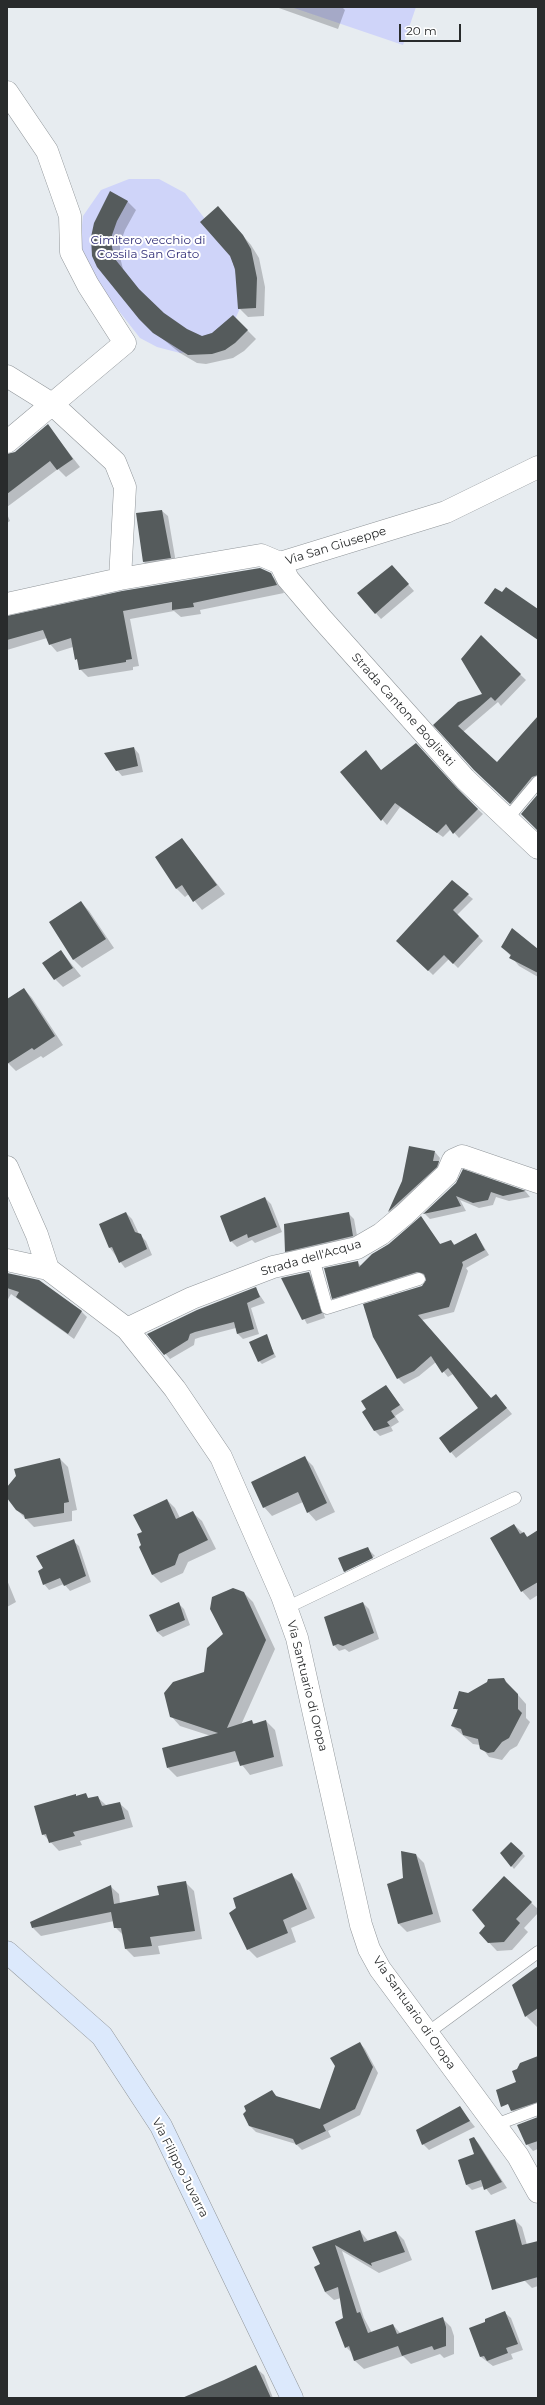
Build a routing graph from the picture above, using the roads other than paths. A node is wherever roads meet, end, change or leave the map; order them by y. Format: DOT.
graph roads {
  1 [pos="7,92"];
  2 [pos="7,376"];
  3 [pos="52,404"];
  4 [pos="7,442"];
  5 [pos="538,467"];
  6 [pos="280,563"];
  7 [pos="120,579"];
  8 [pos="7,604"];
  9 [pos="538,782"];
  10 [pos="507,819"];
  11 [pos="538,848"];
  12 [pos="7,1167"];
  13 [pos="538,1182"];
  14 [pos="313,1258"];
  15 [pos="7,1260"];
  16 [pos="48,1269"];
  17 [pos="419,1279"];
  18 [pos="127,1329"];
  19 [pos="515,1498"];
  20 [pos="286,1608"];
  21 [pos="7,1952"];
  22 [pos="538,1952"];
  23 [pos="426,2034"];
  24 [pos="538,2109"];
  25 [pos="494,2126"];
  26 [pos="538,2192"];
  27 [pos="292,2398"];
  1 -- 3 [label="street"];
  2 -- 3 [label="street"];
  3 -- 4 [label="street"];
  3 -- 7 [label="street"];
  5 -- 6 [label="street, Via San Giuseppe"];
  6 -- 7 [label="street, Via San Giuseppe"];
  6 -- 10 [label="street, Strada Cantone Boglietti"];
  7 -- 8 [label="street, Via San Giuseppe"];
  9 -- 10 [label="lane"];
  10 -- 11 [label="street, Strada Cantone Boglietti"];
  12 -- 16 [label="street"];
  13 -- 14 [label="street, Strada dell'Acqua"];
  14 -- 17 [label="lane"];
  14 -- 18 [label="street, Strada dell'Acqua"];
  15 -- 16 [label="street"];
  16 -- 18 [label="street, Via Santuario di Oropa"];
  18 -- 20 [label="street, Via Santuario di Oropa"];
  19 -- 20 [label="lane"];
  20 -- 23 [label="street, Via Santuario di Oropa"];
  21 -- 27 [label="main road, Via Filippo Juvarra"];
  22 -- 23 [label="lane"];
  23 -- 25 [label="street, Via Santuario di Oropa"];
  24 -- 25 [label="lane"];
  25 -- 26 [label="street, Via Santuario di Oropa"];
}
